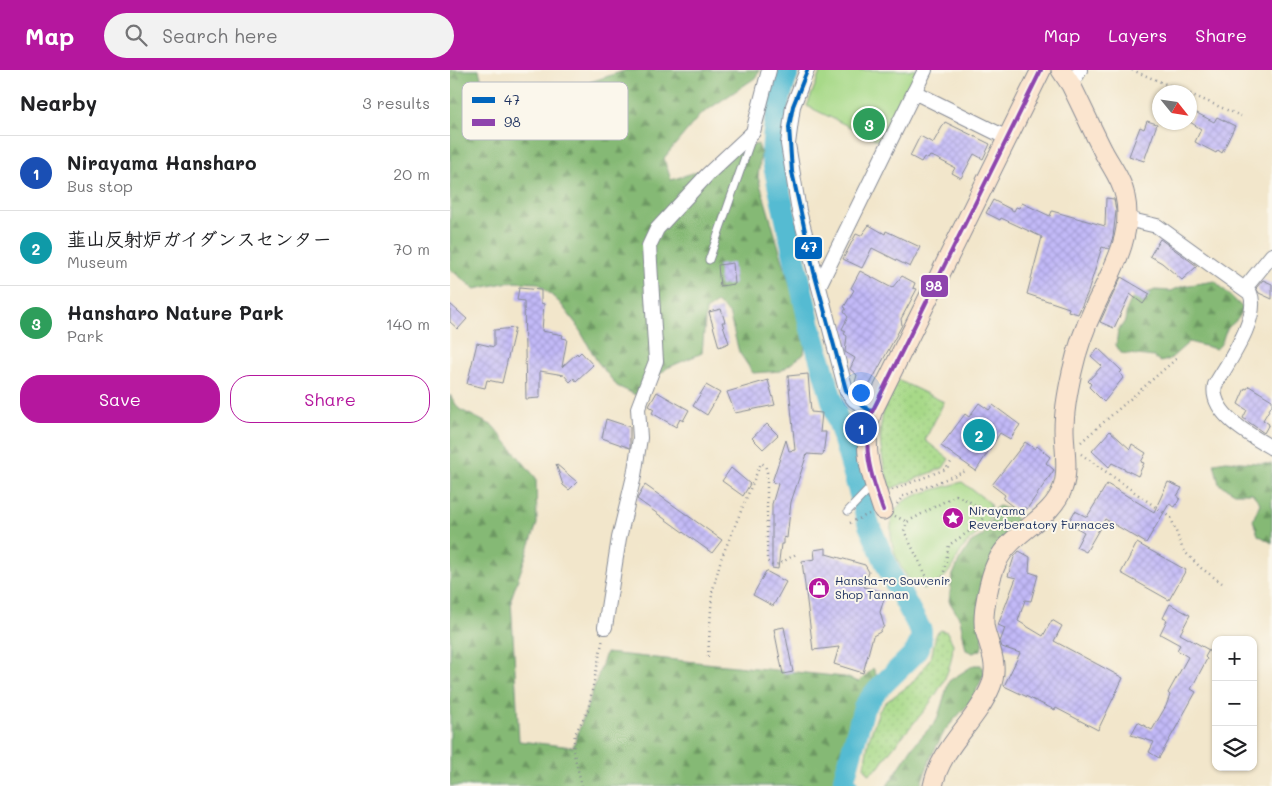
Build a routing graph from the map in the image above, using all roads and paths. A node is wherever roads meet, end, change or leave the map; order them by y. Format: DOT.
graph roads {
  1 [pos="769,70"];
  2 [pos="807,70"];
  3 [pos="925,70"];
  4 [pos="1041,70"];
  5 [pos="1132,70"];
  6 [pos="1071,75"];
  7 [pos="1168,85"];
  8 [pos="914,92"];
  9 [pos="1197,97"];
  10 [pos="1241,116"];
  11 [pos="753,132"];
  12 [pos="1007,138"];
  13 [pos="1127,219"];
  14 [pos="1272,254"];
  15 [pos="708,260"];
  16 [pos="819,286"];
  17 [pos="1245,288"];
  18 [pos="1177,358"];
  19 [pos="872,412"];
  20 [pos="1068,445"];
  21 [pos="1272,448"];
  22 [pos="952,461"];
  23 [pos="966,471"];
  24 [pos="875,499"];
  25 [pos="848,511"];
  26 [pos="850,522"];
  27 [pos="907,522"];
  28 [pos="798,553"];
  29 [pos="1222,583"];
  30 [pos="606,627"];
  31 [pos="708,657"];
  32 [pos="582,786"];
  33 [pos="932,786"];
  1 -- 11 [label="street"];
  2 -- 16 [label="street"];
  3 -- 8 [label="street"];
  4 -- 12 [label="street"];
  5 -- 7 [label="path"];
  6 -- 13 [label="street"];
  8 -- 12 [label="street"];
  8 -- 16 [label="street"];
  9 -- 10 [label="path"];
  11 -- 15 [label="lane"];
  11 -- 30 [label="street"];
  12 -- 19 [label="street"];
  13 -- 17 [label="street"];
  13 -- 20 [label="street"];
  14 -- 17 [label="street"];
  16 -- 19 [label="street"];
  17 -- 21 [label="street"];
  18 -- 20 [label="path"];
  19 -- 24 [label="street"];
  20 -- 29 [label="path"];
  20 -- 33 [label="street"];
  22 -- 24 [label="path"];
  23 -- 24 [label="path"];
  24 -- 25 [label="lane"];
  24 -- 26 [label="path"];
  27 -- 27 [label="path"];
  28 -- 31 [label="path"];
  30 -- 32 [label="path"];
}
